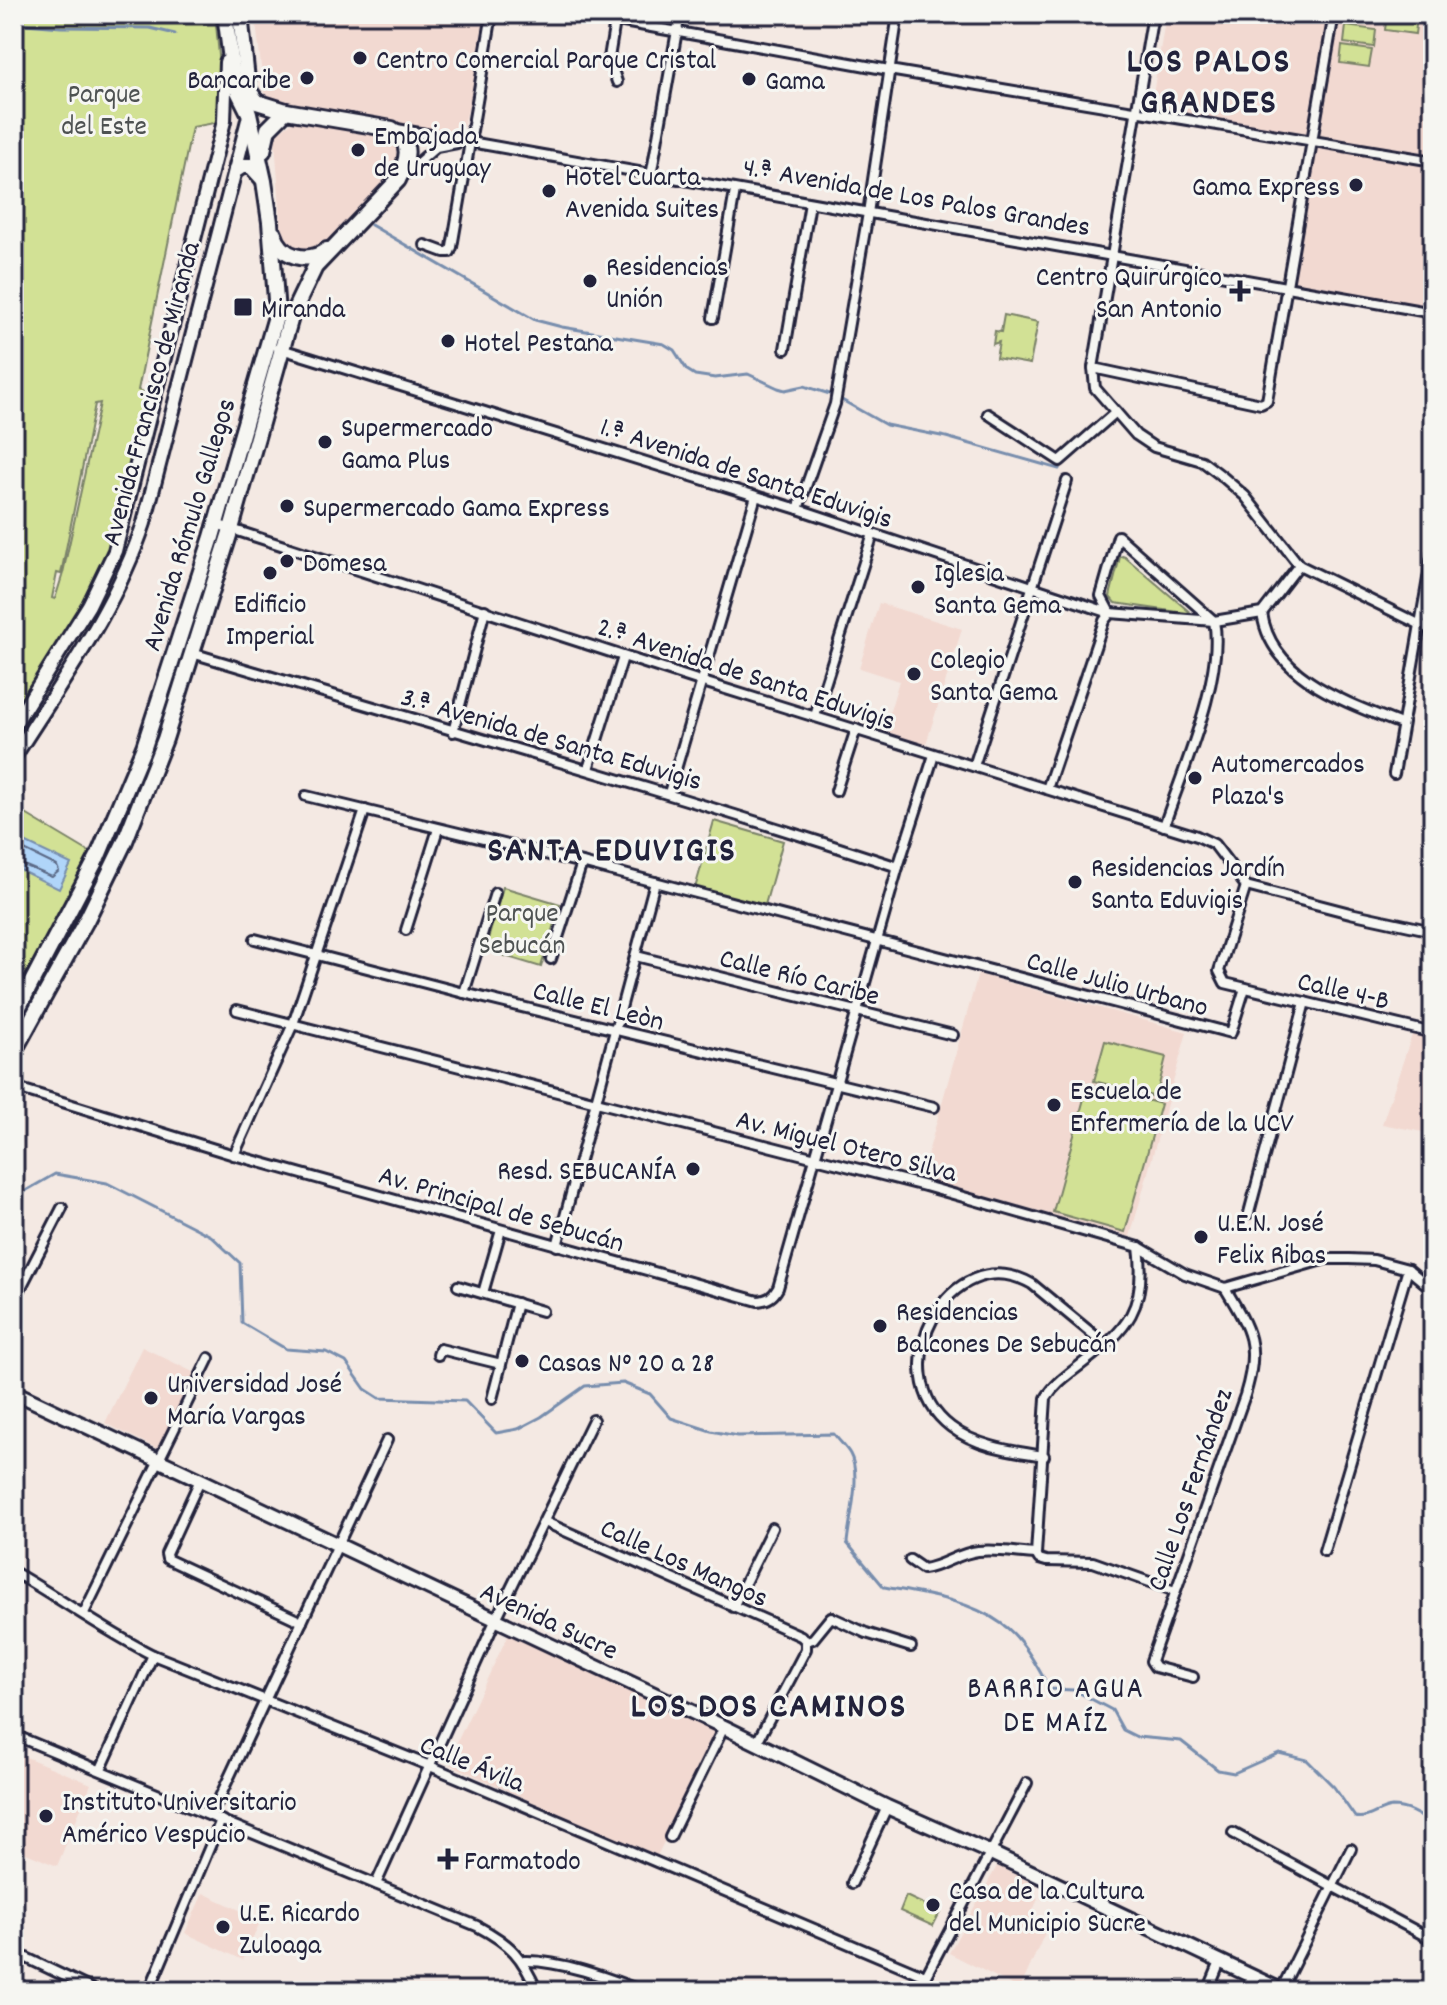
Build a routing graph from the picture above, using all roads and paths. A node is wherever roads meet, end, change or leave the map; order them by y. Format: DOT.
graph roads {
  1 [pos="240,14"];
  2 [pos="492,14"];
  3 [pos="579,14"];
  4 [pos="680,14"];
  5 [pos="898,14"];
  6 [pos="1153,14"];
  7 [pos="1334,14"];
  8 [pos="226,19"];
  9 [pos="615,21"];
  10 [pos="677,32"];
  11 [pos="889,70"];
  12 [pos="617,82"];
  13 [pos="248,89"];
  14 [pos="286,111"];
  15 [pos="1137,111"];
  16 [pos="249,113"];
  17 [pos="392,129"];
  18 [pos="1311,141"];
  19 [pos="468,143"];
  20 [pos="1433,161"];
  21 [pos="236,170"];
  22 [pos="651,176"];
  23 [pos="398,180"];
  24 [pos="264,181"];
  25 [pos="735,191"];
  26 [pos="810,203"];
  27 [pos="868,213"];
  28 [pos="270,222"];
  29 [pos="341,238"];
  30 [pos="425,245"];
  31 [pos="1111,255"];
  32 [pos="1285,288"];
  33 [pos="1433,313"];
  34 [pos="713,318"];
  35 [pos="276,347"];
  36 [pos="785,349"];
  37 [pos="1093,368"];
  38 [pos="1116,412"];
  39 [pos="988,414"];
  40 [pos="1067,481"];
  41 [pos="756,496"];
  42 [pos="798,509"];
  43 [pos="216,524"];
  44 [pos="231,529"];
  45 [pos="873,534"];
  46 [pos="1433,550"];
  47 [pos="1299,565"];
  48 [pos="1033,587"];
  49 [pos="485,610"];
  50 [pos="1110,613"];
  51 [pos="1262,613"];
  52 [pos="1214,621"];
  53 [pos="1419,624"];
  54 [pos="1433,631"];
  55 [pos="192,653"];
  56 [pos="623,657"];
  57 [pos="700,681"];
  58 [pos="815,716"];
  59 [pos="1401,724"];
  60 [pos="14,725"];
  61 [pos="856,729"];
  62 [pos="453,732"];
  63 [pos="934,755"];
  64 [pos="14,757"];
  65 [pos="974,766"];
  66 [pos="588,769"];
  67 [pos="1394,774"];
  68 [pos="1047,789"];
  69 [pos="836,791"];
  70 [pos="669,793"];
  71 [pos="306,796"];
  72 [pos="365,810"];
  73 [pos="1164,826"];
  74 [pos="438,829"];
  75 [pos="582,863"];
  76 [pos="898,867"];
  77 [pos="655,882"];
  78 [pos="1246,886"];
  79 [pos="495,893"];
  80 [pos="406,930"];
  81 [pos="1433,931"];
  82 [pos="255,939"];
  83 [pos="877,940"];
  84 [pos="317,954"];
  85 [pos="636,956"];
  86 [pos="551,959"];
  87 [pos="1245,988"];
  88 [pos="464,993"];
  89 [pos="1305,1002"];
  90 [pos="237,1010"];
  91 [pos="857,1012"];
  92 [pos="14,1016"];
  93 [pos="293,1024"];
  94 [pos="613,1030"];
  95 [pos="1433,1033"];
  96 [pos="953,1035"];
  97 [pos="14,1051"];
  98 [pos="837,1084"];
  99 [pos="14,1087"];
  100 [pos="594,1103"];
  101 [pos="934,1107"];
  102 [pos="234,1155"];
  103 [pos="816,1158"];
  104 [pos="62,1208"];
  105 [pos="1249,1213"];
  106 [pos="501,1230"];
  107 [pos="557,1246"];
  108 [pos="1139,1247"];
  109 [pos="1408,1269"];
  110 [pos="458,1286"];
  111 [pos="1225,1288"];
  112 [pos="1433,1290"];
  113 [pos="483,1293"];
  114 [pos="14,1301"];
  115 [pos="517,1303"];
  116 [pos="542,1311"];
  117 [pos="1106,1345"];
  118 [pos="438,1355"];
  119 [pos="209,1358"];
  120 [pos="501,1364"];
  121 [pos="14,1392"];
  122 [pos="492,1399"];
  123 [pos="593,1420"];
  124 [pos="387,1440"];
  125 [pos="1044,1456"];
  126 [pos="159,1459"];
  127 [pos="200,1480"];
  128 [pos="545,1522"];
  129 [pos="772,1528"];
  130 [pos="339,1546"];
  131 [pos="1324,1551"];
  132 [pos="1036,1554"];
  133 [pos="910,1560"];
  134 [pos="14,1572"];
  135 [pos="1175,1591"];
  136 [pos="733,1607"];
  137 [pos="84,1613"];
  138 [pos="496,1619"];
  139 [pos="302,1622"];
  140 [pos="806,1641"];
  141 [pos="911,1647"];
  142 [pos="153,1655"];
  143 [pos="1193,1677"];
  144 [pos="265,1701"];
  145 [pos="724,1727"];
  146 [pos="14,1735"];
  147 [pos="756,1744"];
  148 [pos="430,1766"];
  149 [pos="101,1769"];
  150 [pos="1027,1783"];
  151 [pos="887,1807"];
  152 [pos="211,1816"];
  153 [pos="221,1820"];
  154 [pos="1233,1833"];
  155 [pos="670,1837"];
  156 [pos="1351,1849"];
  157 [pos="991,1853"];
  158 [pos="852,1883"];
  159 [pos="376,1884"];
  160 [pos="1334,1885"];
  161 [pos="1433,1940"];
  162 [pos="14,1952"];
  163 [pos="524,1961"];
  164 [pos="1220,1962"];
  165 [pos="925,1976"];
  166 [pos="96,1991"];
  167 [pos="149,1991"];
  168 [pos="537,1991"];
  169 [pos="642,1991"];
  170 [pos="918,1991"];
  171 [pos="1208,1991"];
  172 [pos="1282,1991"];
  1 -- 13 [label="main road, Avenida Francisco de Miranda"];
  2 -- 19 [label="street"];
  3 -- 9 [label="street"];
  4 -- 10 [label="street"];
  5 -- 11 [label="street"];
  6 -- 15 [label="street"];
  7 -- 18 [label="street"];
  8 -- 16 [label="main road, Avenida Rómulo Gallegos"];
  8 -- 60 [label="main road, Avenida Francisco de Miranda"];
  9 -- 10 [label="street"];
  9 -- 12 [label="street"];
  10 -- 11 [label="street"];
  10 -- 22 [label="street"];
  11 -- 15 [label="street"];
  11 -- 27 [label="street"];
  13 -- 14 [label="main road, 4.ª Avenida de Los Palos Grandes"];
  13 -- 16 [label="main road, Avenida Francisco de Miranda"];
  14 -- 17 [label="main road, 4.ª Avenida de Los Palos Grandes"];
  14 -- 24 [label="main road"];
  15 -- 18 [label="street"];
  15 -- 31 [label="street"];
  16 -- 21 [label="main road, Avenida Francisco de Miranda"];
  16 -- 24 [label="main road, Avenida Rómulo Gallegos"];
  17 -- 19 [label="street, 4.ª Avenida de Los Palos Grandes"];
  17 -- 23 [label="main road"];
  18 -- 20 [label="street"];
  18 -- 32 [label="street"];
  19 -- 22 [label="street, 4.ª Avenida de Los Palos Grandes"];
  19 -- 23 [label="street"];
  19 -- 30 [label="street"];
  21 -- 24 [label="main road"];
  21 -- 64 [label="main road, Avenida Francisco de Miranda"];
  22 -- 25 [label="street, 4.ª Avenida de Los Palos Grandes"];
  23 -- 29 [label="main road, Avenida Rómulo Gallegos"];
  24 -- 28 [label="main road, Avenida Rómulo Gallegos"];
  25 -- 26 [label="street, 4.ª Avenida de Los Palos Grandes"];
  25 -- 34 [label="street"];
  26 -- 27 [label="street, 4.ª Avenida de Los Palos Grandes"];
  26 -- 36 [label="street"];
  27 -- 31 [label="street, 4.ª Avenida de Los Palos Grandes"];
  27 -- 42 [label="street"];
  28 -- 29 [label="main road"];
  28 -- 35 [label="main road, Avenida Rómulo Gallegos"];
  29 -- 35 [label="main road, Avenida Rómulo Gallegos"];
  31 -- 32 [label="street, 4.ª Avenida de Los Palos Grandes"];
  31 -- 37 [label="street"];
  32 -- 33 [label="street, 4.ª Avenida de Los Palos Grandes"];
  32 -- 37 [label="street"];
  35 -- 41 [label="street, 1.ª Avenida de Santa Eduvigis"];
  35 -- 43 [label="main road, Avenida Rómulo Gallegos"];
  35 -- 44 [label="main road, Avenida Rómulo Gallegos"];
  37 -- 38 [label="street"];
  38 -- 39 [label="street"];
  38 -- 47 [label="street"];
  40 -- 48 [label="street"];
  41 -- 42 [label="street, 1.ª Avenida de Santa Eduvigis"];
  41 -- 57 [label="street"];
  42 -- 45 [label="street, 1.ª Avenida de Santa Eduvigis"];
  43 -- 44 [label="street, 2.ª Avenida de Santa Eduvigis"];
  43 -- 92 [label="main road, Avenida Rómulo Gallegos"];
  44 -- 49 [label="street, 2.ª Avenida de Santa Eduvigis"];
  44 -- 55 [label="main road, Avenida Rómulo Gallegos"];
  45 -- 48 [label="street, 1.ª Avenida de Santa Eduvigis"];
  45 -- 58 [label="street"];
  46 -- 53 [label="street"];
  47 -- 51 [label="street"];
  47 -- 53 [label="street"];
  48 -- 50 [label="street, 1.ª Avenida de Santa Eduvigis"];
  48 -- 65 [label="street"];
  49 -- 56 [label="street, 2.ª Avenida de Santa Eduvigis"];
  49 -- 62 [label="street"];
  50 -- 52 [label="street, 1.ª Avenida de Santa Eduvigis"];
  50 -- 52 [label="street"];
  50 -- 68 [label="street"];
  51 -- 52 [label="street, 1.ª Avenida de Santa Eduvigis"];
  51 -- 59 [label="street"];
  52 -- 73 [label="street"];
  53 -- 54 [label="street"];
  53 -- 59 [label="street"];
  55 -- 62 [label="street, 3.ª Avenida de Santa Eduvigis"];
  55 -- 97 [label="main road, Avenida Rómulo Gallegos"];
  56 -- 57 [label="street, 2.ª Avenida de Santa Eduvigis"];
  56 -- 66 [label="street"];
  57 -- 58 [label="street, 2.ª Avenida de Santa Eduvigis"];
  57 -- 70 [label="street"];
  58 -- 61 [label="street, 2.ª Avenida de Santa Eduvigis"];
  59 -- 67 [label="street"];
  61 -- 63 [label="street, 2.ª Avenida de Santa Eduvigis"];
  61 -- 69 [label="street"];
  62 -- 66 [label="street, 3.ª Avenida de Santa Eduvigis"];
  63 -- 65 [label="street, 2.ª Avenida de Santa Eduvigis"];
  63 -- 76 [label="street"];
  65 -- 68 [label="street, 2.ª Avenida de Santa Eduvigis"];
  66 -- 70 [label="street, 3.ª Avenida de Santa Eduvigis"];
  68 -- 73 [label="street, 2.ª Avenida de Santa Eduvigis"];
  70 -- 76 [label="street, 3.ª Avenida de Santa Eduvigis"];
  71 -- 72 [label="street"];
  72 -- 74 [label="street"];
  72 -- 84 [label="street"];
  73 -- 78 [label="street, 2.ª Avenida de Santa Eduvigis"];
  74 -- 75 [label="street"];
  74 -- 80 [label="street"];
  75 -- 77 [label="street"];
  75 -- 86 [label="street"];
  76 -- 83 [label="street"];
  77 -- 83 [label="street"];
  77 -- 85 [label="street"];
  78 -- 81 [label="street"];
  78 -- 87 [label="street, Calle Julio Urbano"];
  79 -- 88 [label="street"];
  82 -- 84 [label="street, Calle El Leòn"];
  83 -- 87 [label="street, Calle Julio Urbano"];
  83 -- 91 [label="street"];
  84 -- 88 [label="street, Calle El Leòn"];
  84 -- 93 [label="street"];
  85 -- 91 [label="street, Calle Río Caribe"];
  85 -- 94 [label="street"];
  87 -- 89 [label="street, Calle 4-B"];
  88 -- 94 [label="street, Calle El Leòn"];
  89 -- 95 [label="street, Calle 4-B"];
  89 -- 105 [label="street"];
  90 -- 93 [label="street, Av. Miguel Otero Silva"];
  91 -- 96 [label="street, Calle Río Caribe"];
  91 -- 98 [label="street"];
  93 -- 100 [label="street, Av. Miguel Otero Silva"];
  93 -- 102 [label="street"];
  94 -- 98 [label="street, Calle El Leòn"];
  94 -- 100 [label="street"];
  98 -- 101 [label="street, Calle El Leòn"];
  98 -- 103 [label="street"];
  99 -- 102 [label="street, Av. Principal de Sebucán"];
  100 -- 103 [label="street, Av. Miguel Otero Silva"];
  100 -- 107 [label="street"];
  102 -- 106 [label="street, Av. Principal de Sebucán"];
  103 -- 107 [label="street, Av. Principal de Sebucán"];
  103 -- 108 [label="street, Av. Miguel Otero Silva"];
  104 -- 114 [label="street"];
  106 -- 107 [label="street, Av. Principal de Sebucán"];
  106 -- 113 [label="street"];
  108 -- 111 [label="street, Av. Miguel Otero Silva"];
  108 -- 117 [label="street"];
  109 -- 111 [label="street"];
  109 -- 112 [label="street"];
  109 -- 131 [label="street"];
  110 -- 113 [label="street"];
  111 -- 135 [label="street, Calle Los Fernández"];
  113 -- 115 [label="street"];
  115 -- 116 [label="street"];
  115 -- 120 [label="street"];
  117 -- 125 [label="street"];
  117 -- 125 [label="street"];
  118 -- 120 [label="street"];
  119 -- 126 [label="street"];
  120 -- 122 [label="street"];
  121 -- 126 [label="main road, Avenida Sucre"];
  123 -- 128 [label="street"];
  124 -- 130 [label="street"];
  125 -- 132 [label="street"];
  126 -- 127 [label="main road, Avenida Sucre"];
  126 -- 137 [label="street"];
  127 -- 130 [label="main road, Avenida Sucre"];
  127 -- 139 [label="street"];
  128 -- 136 [label="street, Calle Los Mangos"];
  128 -- 138 [label="street"];
  129 -- 136 [label="street"];
  130 -- 138 [label="main road, Avenida Sucre"];
  130 -- 139 [label="street"];
  132 -- 133 [label="street"];
  132 -- 135 [label="street"];
  134 -- 137 [label="street, Calle Ávila"];
  135 -- 143 [label="street, Calle Los Fernández"];
  136 -- 140 [label="street, Calle Los Mangos"];
  137 -- 142 [label="street, Calle Ávila"];
  138 -- 145 [label="main road, Avenida Sucre"];
  138 -- 148 [label="street"];
  139 -- 144 [label="street"];
  140 -- 141 [label="street"];
  140 -- 147 [label="street"];
  142 -- 144 [label="street, Calle Ávila"];
  142 -- 149 [label="street"];
  144 -- 148 [label="street, Calle Ávila"];
  144 -- 152 [label="street"];
  145 -- 147 [label="main road, Avenida Sucre"];
  145 -- 155 [label="street"];
  146 -- 149 [label="street"];
  147 -- 151 [label="main road, Avenida Sucre"];
  148 -- 159 [label="street"];
  148 -- 165 [label="street, Calle Ávila"];
  149 -- 152 [label="street"];
  150 -- 157 [label="street"];
  151 -- 157 [label="main road, Avenida Sucre"];
  151 -- 158 [label="street"];
  152 -- 153 [label="street"];
  153 -- 159 [label="street"];
  153 -- 167 [label="street"];
  154 -- 160 [label="street"];
  156 -- 160 [label="street"];
  157 -- 164 [label="main road, Avenida Sucre"];
  157 -- 165 [label="street"];
  159 -- 163 [label="street"];
  160 -- 161 [label="street"];
  160 -- 172 [label="street"];
  162 -- 166 [label="street"];
  163 -- 168 [label="street"];
  163 -- 169 [label="street"];
  164 -- 171 [label="street"];
  164 -- 172 [label="main road, Avenida Sucre"];
  165 -- 170 [label="street"];
}
